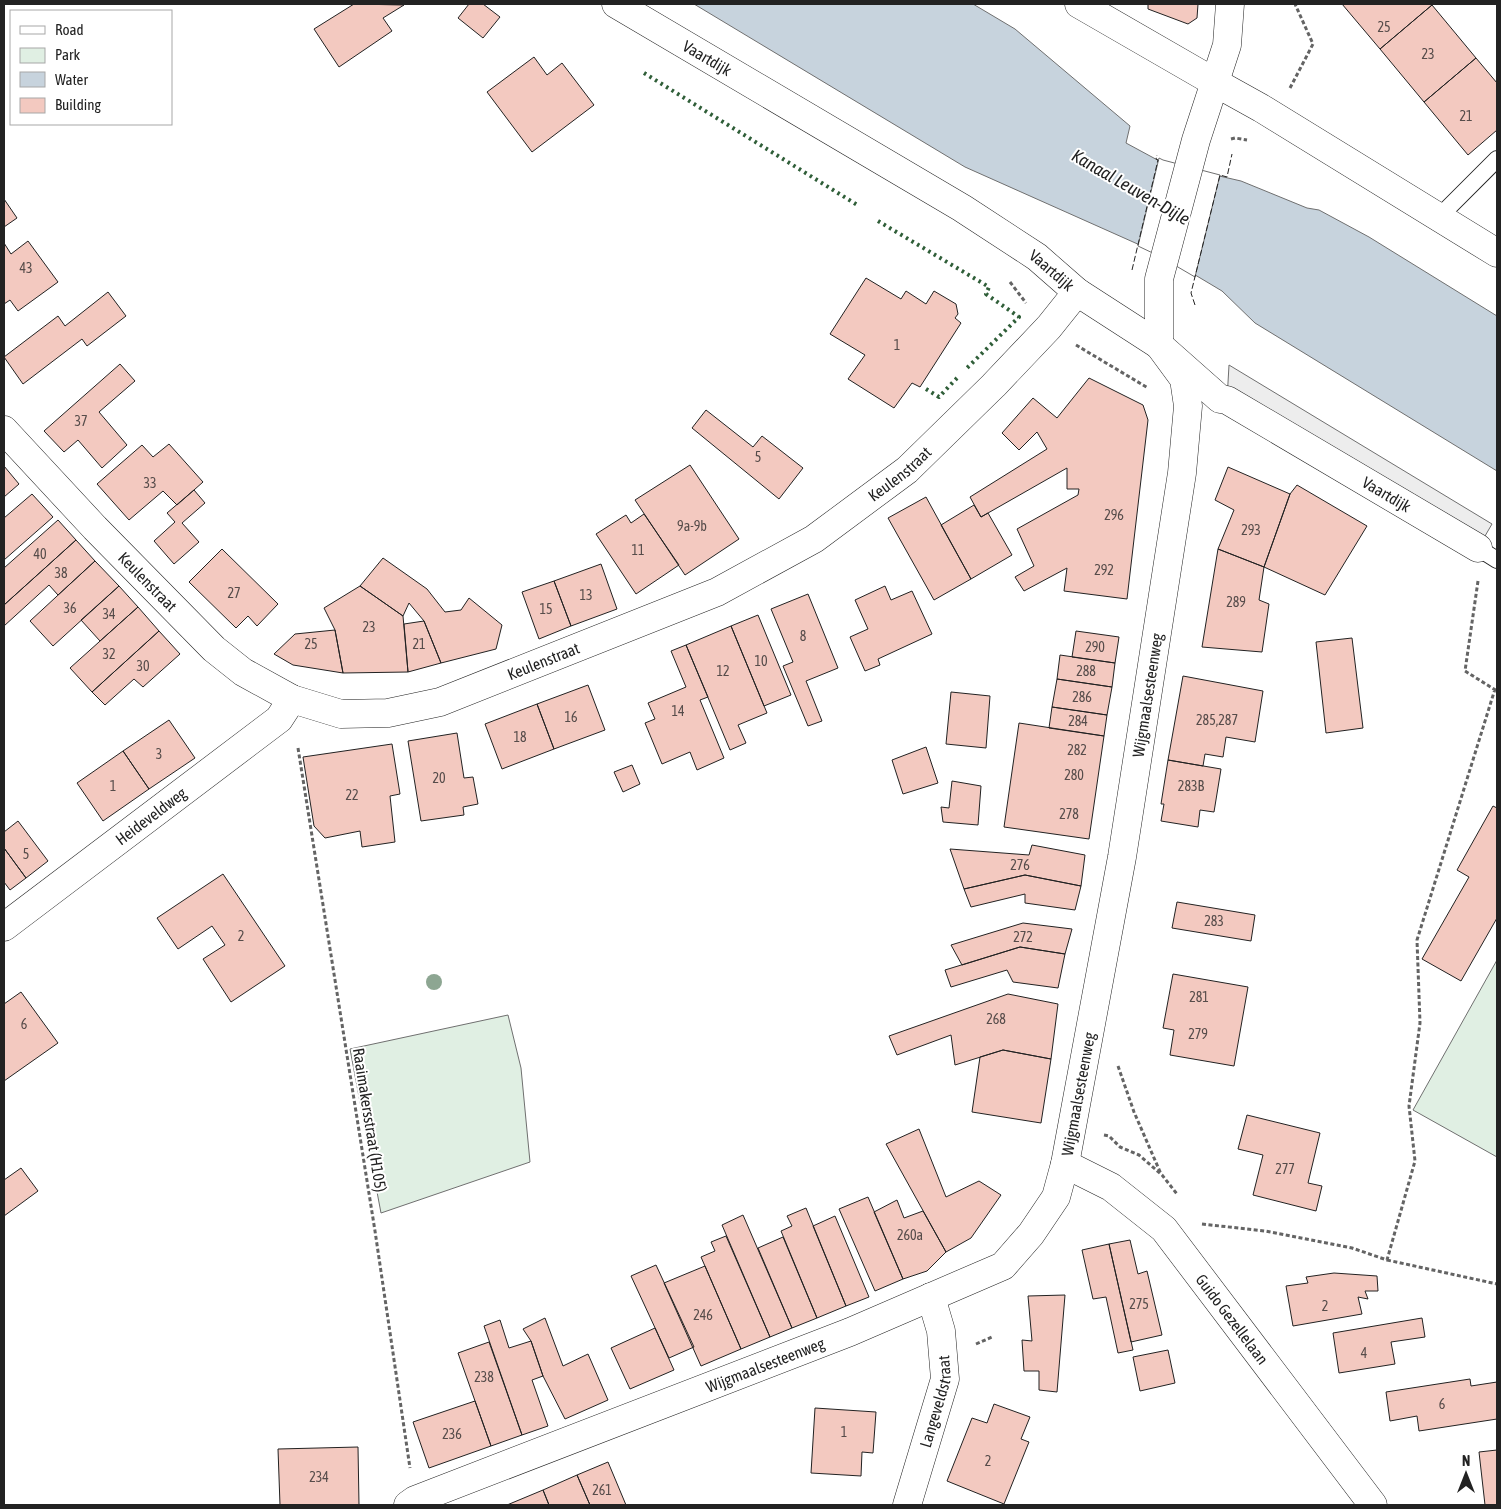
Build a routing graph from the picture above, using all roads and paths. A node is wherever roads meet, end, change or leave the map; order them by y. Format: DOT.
graph roads {
  1 [pos="616,4"];
  2 [pos="1079,4"];
  3 [pos="1230,4"];
  4 [pos="1295,4"];
  5 [pos="1216,82"];
  6 [pos="1288,91"];
  7 [pos="1224,142"];
  8 [pos="1252,142"];
  9 [pos="1497,159"];
  10 [pos="1439,217"];
  11 [pos="1497,253"];
  12 [pos="1078,292"];
  13 [pos="1076,345"];
  14 [pos="1159,345"];
  15 [pos="1152,391"];
  16 [pos="4,430"];
  17 [pos="1488,554"];
  18 [pos="1496,690"];
  19 [pos="292,699"];
  20 [pos="297,744"];
  21 [pos="4,928"];
  22 [pos="1118,1065"];
  23 [pos="1065,1164"];
  24 [pos="1162,1174"];
  25 [pos="1164,1229"];
  26 [pos="1387,1260"];
  27 [pos="1497,1284"];
  28 [pos="931,1297"];
  29 [pos="412,1503"];
  30 [pos="907,1505"];
  31 [pos="1373,1505"];
  1 -- 12 [label="street, Vaartdijk"];
  2 -- 5 [label="street"];
  3 -- 5 [label="street"];
  4 -- 6 [label="path"];
  5 -- 10 [label="street"];
  5 -- 14 [label="street"];
  7 -- 8 [label="path"];
  9 -- 10 [label="lane"];
  10 -- 11 [label="street"];
  12 -- 14 [label="street, Vaartdijk"];
  12 -- 19 [label="street, Keulenstraat"];
  13 -- 15 [label="path"];
  14 -- 17 [label="street, Vaartdijk"];
  14 -- 23 [label="street, Wijgmaalsesteenweg"];
  16 -- 19 [label="street, Keulenstraat"];
  17 -- 18 [label="path"];
  18 -- 26 [label="path"];
  19 -- 21 [label="street, Heideveldweg"];
  20 -- 29 [label="path, Raaimakersstraat (H105)"];
  22 -- 24 [label="path"];
  23 -- 25 [label="street, Guido Gezellelaan"];
  23 -- 28 [label="street, Wijgmaalsesteenweg"];
  25 -- 26 [label="path"];
  25 -- 31 [label="street, Guido Gezellelaan"];
  26 -- 27 [label="path"];
  28 -- 29 [label="street, Wijgmaalsesteenweg"];
  28 -- 30 [label="street, Langeveldstraat"];
}
